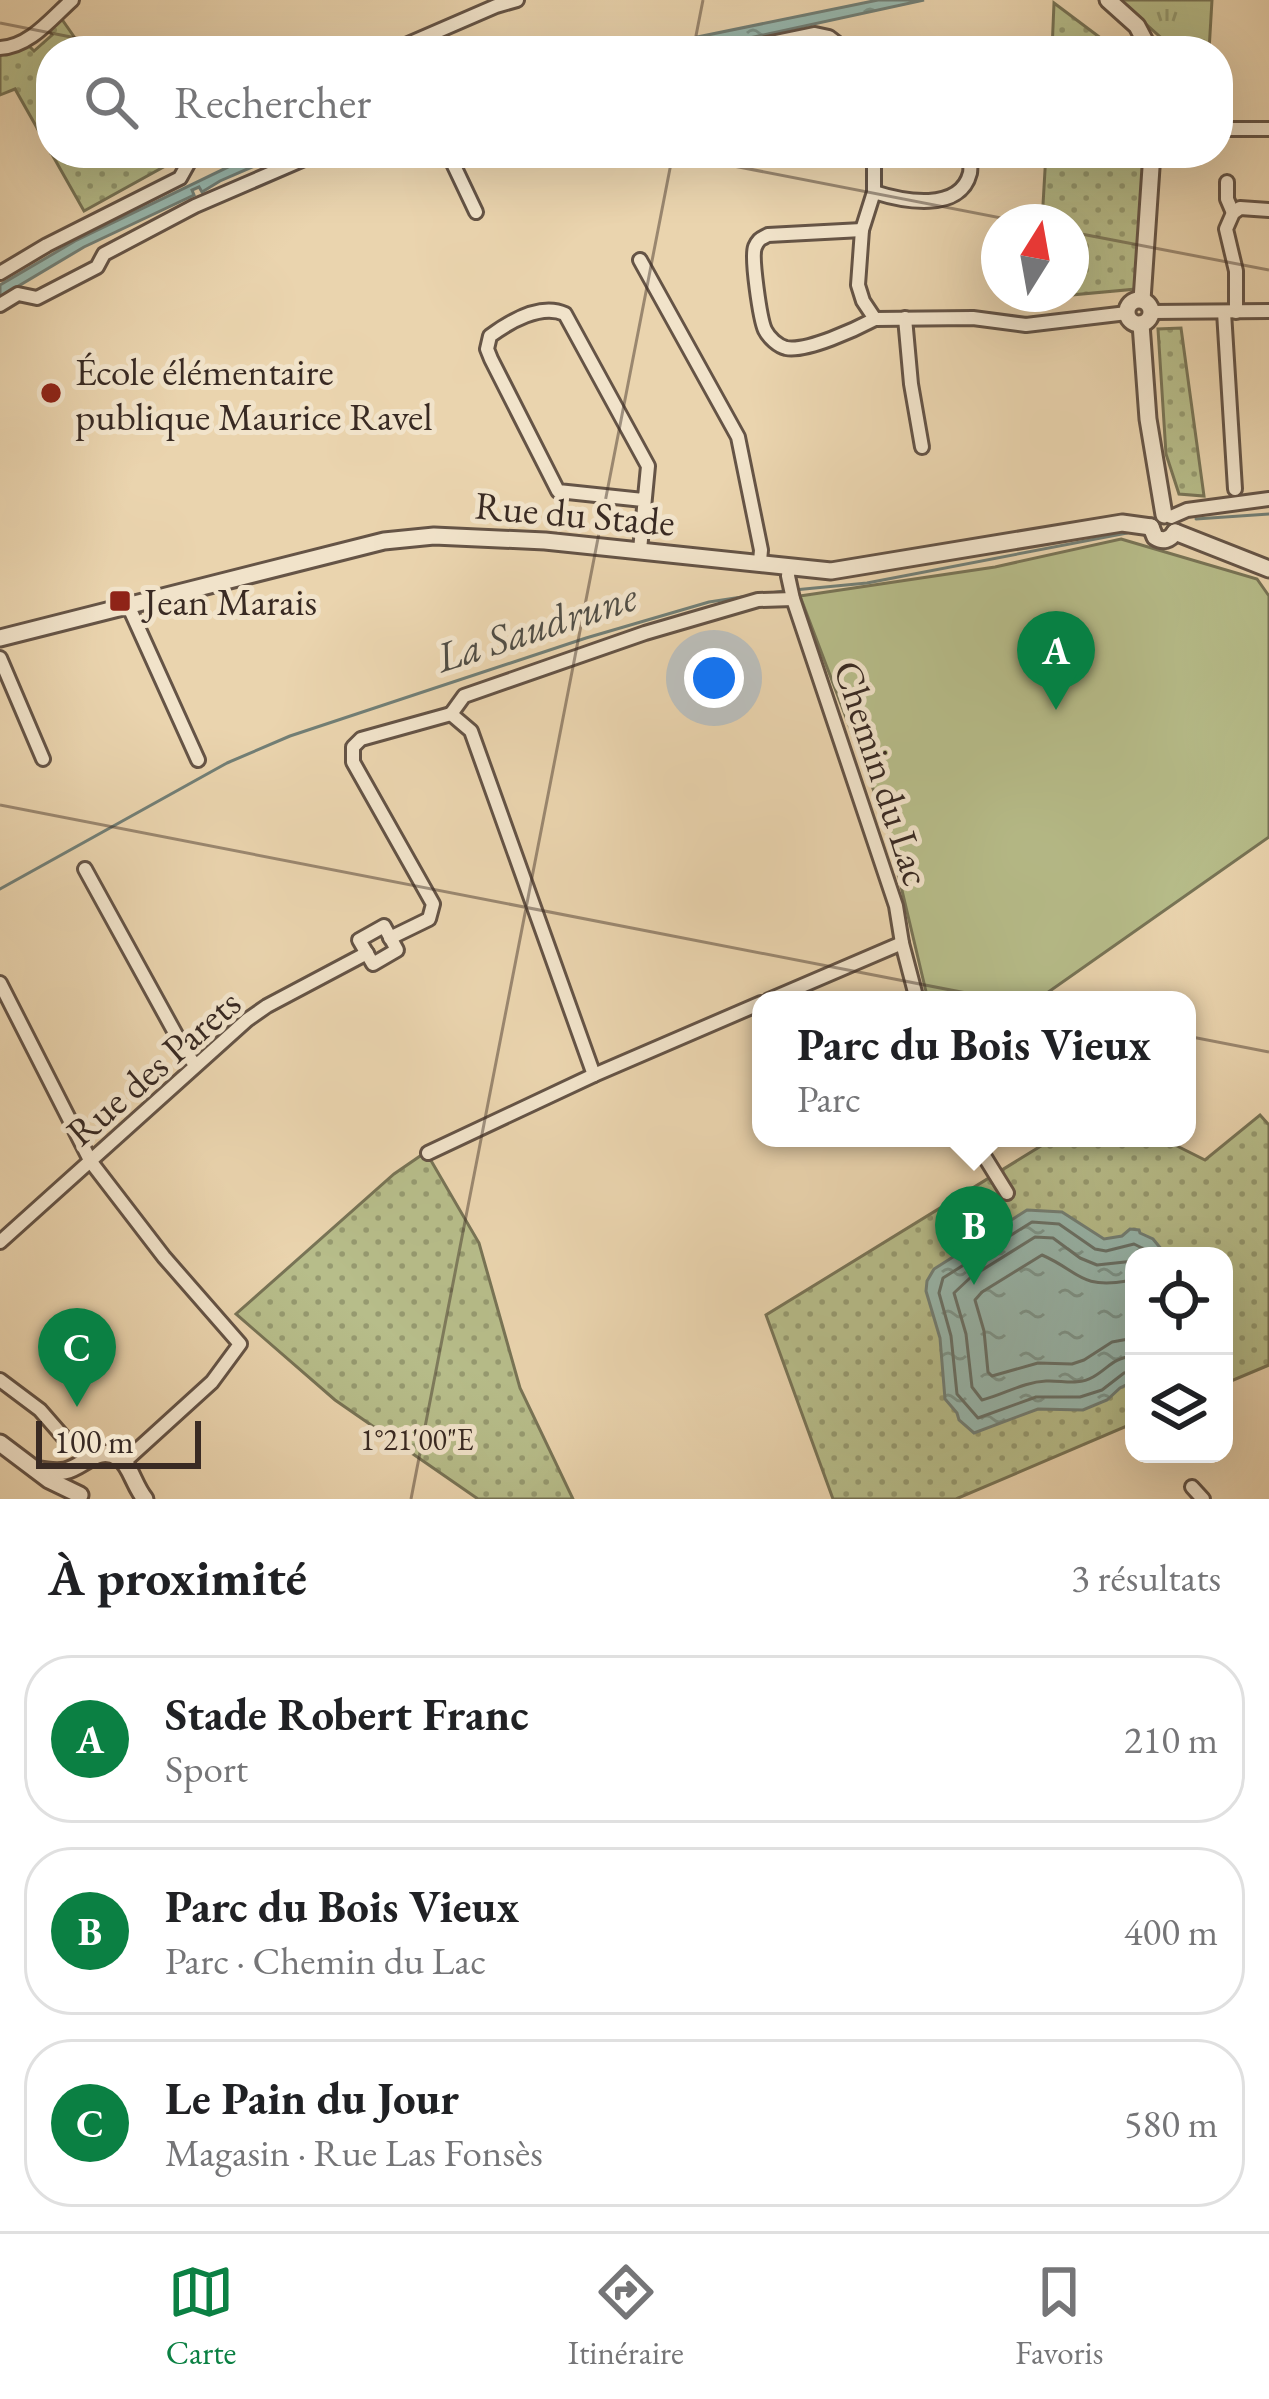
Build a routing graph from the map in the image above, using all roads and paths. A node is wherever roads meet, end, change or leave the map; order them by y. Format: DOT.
graph roads {
  1 [pos="72,0"];
  2 [pos="517,0"];
  3 [pos="1108,0"];
  4 [pos="427,36"];
  5 [pos="1142,36"];
  6 [pos="0,48"];
  7 [pos="1269,128"];
  8 [pos="1233,129"];
  9 [pos="186,168"];
  10 [pos="283,168"];
  11 [pos="455,168"];
  12 [pos="874,168"];
  13 [pos="970,168"];
  14 [pos="1151,168"];
  15 [pos="180,178"];
  16 [pos="1227,182"];
  17 [pos="874,192"];
  18 [pos="195,206"];
  19 [pos="1269,210"];
  20 [pos="476,212"];
  21 [pos="1233,213"];
  22 [pos="862,230"];
  23 [pos="640,260"];
  24 [pos="0,272"];
  25 [pos="0,305"];
  26 [pos="1269,310"];
  27 [pos="1140,312"];
  28 [pos="1230,312"];
  29 [pos="904,318"];
  30 [pos="875,319"];
  31 [pos="922,447"];
  32 [pos="1234,489"];
  33 [pos="1269,499"];
  34 [pos="643,500"];
  35 [pos="1170,522"];
  36 [pos="640,550"];
  37 [pos="760,562"];
  38 [pos="1269,569"];
  39 [pos="788,571"];
  40 [pos="792,596"];
  41 [pos="128,604"];
  42 [pos="0,638"];
  43 [pos="0,658"];
  44 [pos="451,714"];
  45 [pos="43,759"];
  46 [pos="198,760"];
  47 [pos="85,868"];
  48 [pos="902,943"];
  49 [pos="0,983"];
  50 [pos="791,991"];
  51 [pos="915,991"];
  52 [pos="752,1008"];
  53 [pos="195,1065"];
  54 [pos="593,1075"];
  55 [pos="979,1147"];
  56 [pos="428,1153"];
  57 [pos="91,1162"];
  58 [pos="1007,1193"];
  59 [pos="0,1242"];
  60 [pos="0,1380"];
  61 [pos="0,1443"];
  62 [pos="87,1460"];
  63 [pos="124,1462"];
  64 [pos="35,1469"];
  65 [pos="131,1480"];
  66 [pos="1192,1487"];
  67 [pos="82,1497"];
  68 [pos="124,1499"];
  69 [pos="145,1499"];
  70 [pos="1203,1499"];
  1 -- 6 [label="street"];
  2 -- 4 [label="street"];
  3 -- 5 [label="street"];
  7 -- 8 [label="street"];
  9 -- 15 [label="street"];
  10 -- 18 [label="street"];
  11 -- 20 [label="street"];
  12 -- 17 [label="street"];
  13 -- 17 [label="street"];
  14 -- 27 [label="street"];
  15 -- 18 [label="street"];
  15 -- 24 [label="street"];
  16 -- 21 [label="street"];
  17 -- 22 [label="street"];
  18 -- 25 [label="street"];
  19 -- 21 [label="street"];
  21 -- 28 [label="street"];
  22 -- 30 [label="street"];
  22 -- 30 [label="street"];
  23 -- 37 [label="street"];
  26 -- 28 [label="street"];
  27 -- 28 [label="street"];
  27 -- 29 [label="street"];
  27 -- 35 [label="street"];
  28 -- 32 [label="street"];
  29 -- 30 [label="street"];
  29 -- 31 [label="street"];
  33 -- 35 [label="street"];
  34 -- 34 [label="street"];
  34 -- 36 [label="street"];
  35 -- 38 [label="street"];
  35 -- 39 [label="street, Rue du Stade"];
  36 -- 37 [label="street, Rue du Stade"];
  36 -- 41 [label="street, Rue du Stade"];
  37 -- 39 [label="street, Rue du Stade"];
  39 -- 40 [label="street, Chemin du Lac"];
  40 -- 44 [label="street"];
  40 -- 48 [label="street, Chemin du Lac"];
  41 -- 42 [label="street, Rue du Stade"];
  41 -- 46 [label="street"];
  43 -- 45 [label="street"];
  44 -- 53 [label="street, Rue des Parets"];
  44 -- 54 [label="street"];
  47 -- 53 [label="street"];
  48 -- 50 [label="street"];
  48 -- 51 [label="street, Chemin du Lac"];
  49 -- 57 [label="street"];
  52 -- 54 [label="street"];
  53 -- 57 [label="street, Rue des Parets"];
  54 -- 56 [label="street"];
  55 -- 58 [label="street"];
  57 -- 59 [label="street, Rue des Parets"];
  57 -- 63 [label="street"];
  60 -- 62 [label="street"];
  61 -- 64 [label="street"];
  62 -- 63 [label="street"];
  62 -- 64 [label="street"];
  62 -- 67 [label="street"];
  63 -- 65 [label="street"];
  64 -- 67 [label="street"];
  65 -- 68 [label="street"];
  65 -- 69 [label="street"];
  66 -- 70 [label="street"];
}
